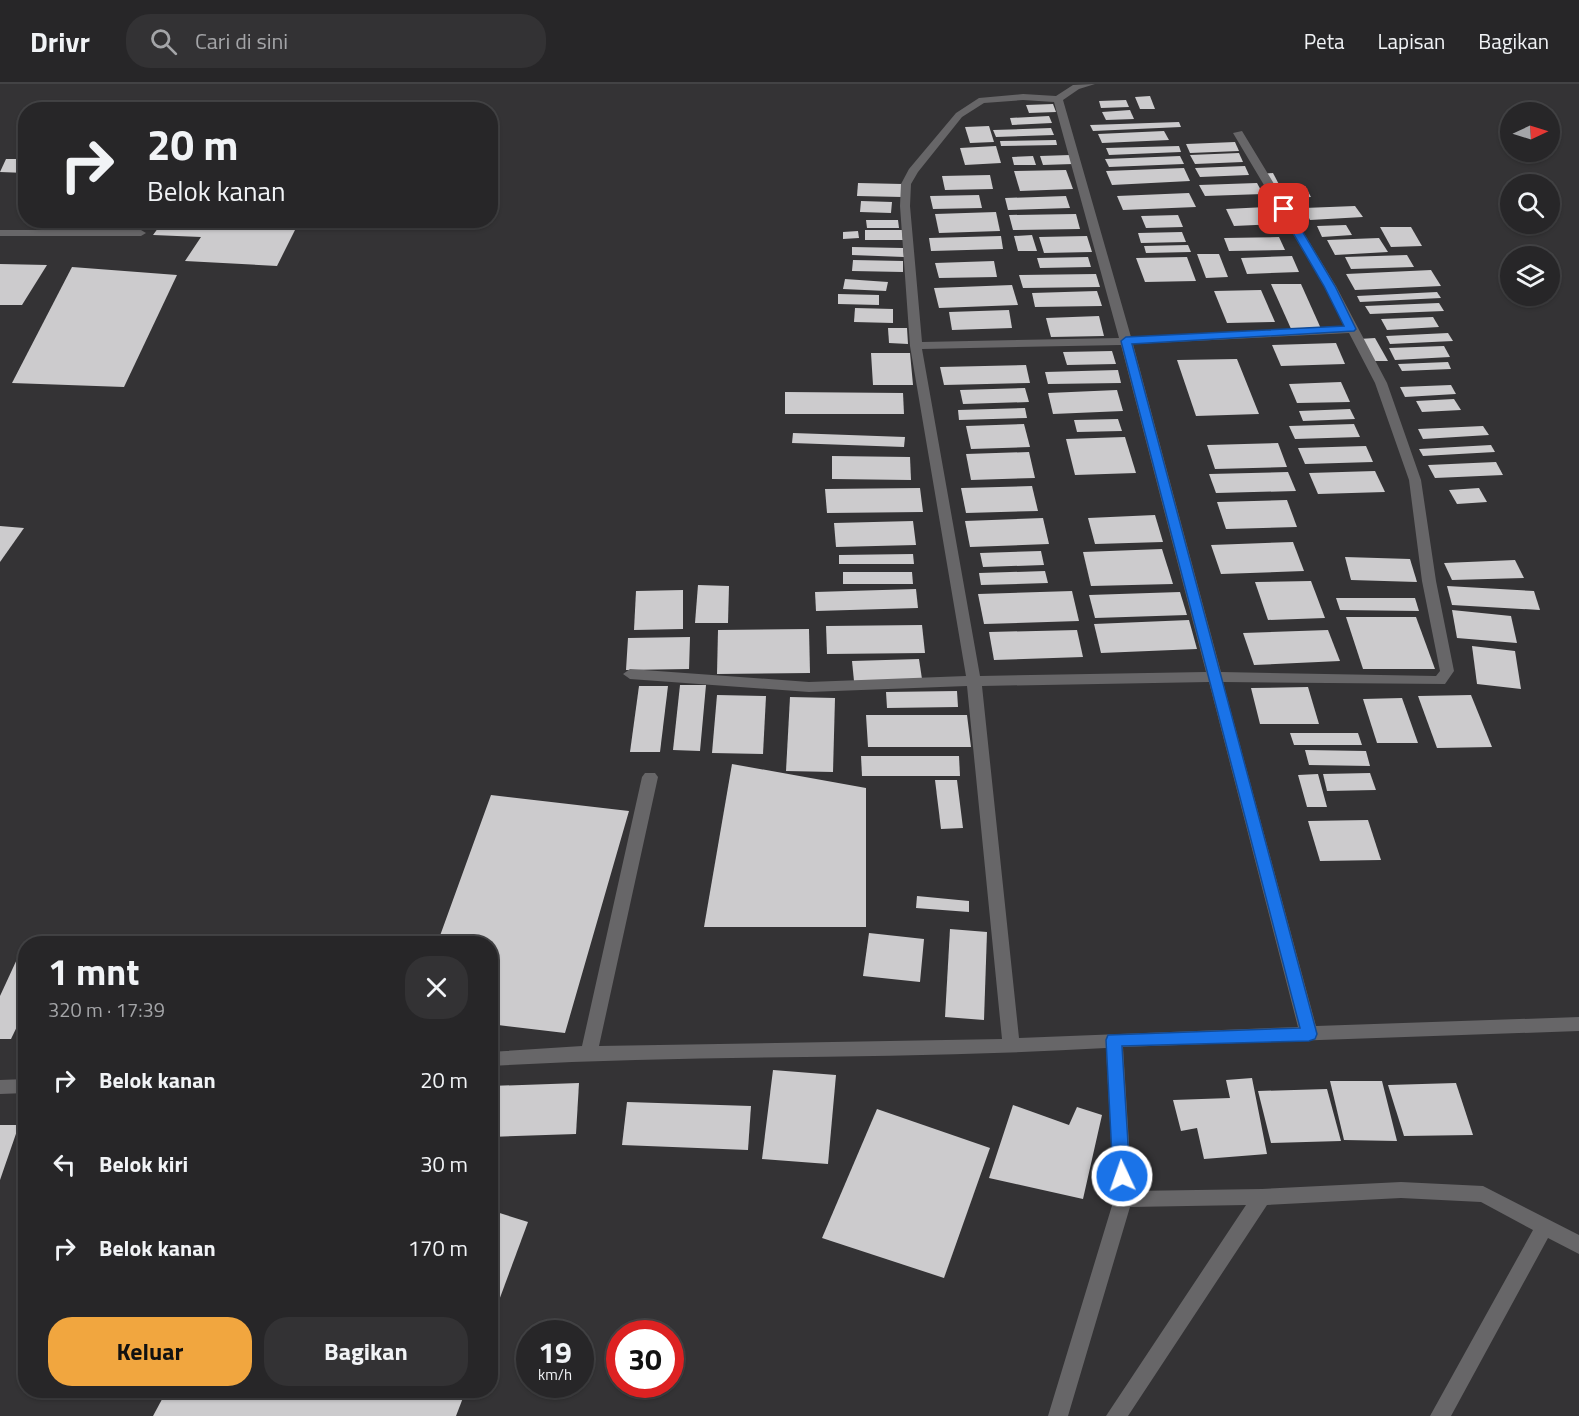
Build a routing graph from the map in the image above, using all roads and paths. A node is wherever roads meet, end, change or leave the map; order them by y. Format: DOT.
graph roads {
  1 [pos="1090,84"];
  2 [pos="1058,99"];
  3 [pos="1238,133"];
  4 [pos="141,232"];
  5 [pos="0,233"];
  6 [pos="1350,329"];
  7 [pos="1126,341"];
  8 [pos="916,346"];
  9 [pos="630,674"];
  10 [pos="1215,677"];
  11 [pos="974,681"];
  12 [pos="650,777"];
  13 [pos="1579,1024"];
  14 [pos="1309,1034"];
  15 [pos="1114,1040"];
  16 [pos="1011,1046"];
  17 [pos="590,1053"];
  18 [pos="498,1059"];
  19 [pos="18,1086"];
  20 [pos="0,1087"];
  21 [pos="1262,1197"];
  22 [pos="1123,1199"];
  23 [pos="1545,1226"];
  24 [pos="1579,1245"];
  25 [pos="1058,1416"];
  26 [pos="1116,1416"];
  27 [pos="1440,1416"];
  1 -- 2 [label="street"];
  2 -- 7 [label="street"];
  2 -- 8 [label="street"];
  3 -- 6 [label="street"];
  4 -- 5 [label="street"];
  6 -- 7 [label="street"];
  6 -- 10 [label="street"];
  7 -- 8 [label="street"];
  7 -- 10 [label="street"];
  8 -- 11 [label="street"];
  9 -- 11 [label="street"];
  10 -- 11 [label="street"];
  10 -- 14 [label="street"];
  11 -- 16 [label="street"];
  12 -- 17 [label="street"];
  13 -- 14 [label="street"];
  14 -- 15 [label="street"];
  15 -- 16 [label="street"];
  15 -- 22 [label="street"];
  16 -- 17 [label="street"];
  17 -- 18 [label="street"];
  19 -- 20 [label="street"];
  21 -- 22 [label="street"];
  21 -- 23 [label="street"];
  21 -- 26 [label="street"];
  22 -- 25 [label="street"];
  23 -- 24 [label="street"];
  23 -- 27 [label="street"];
}
